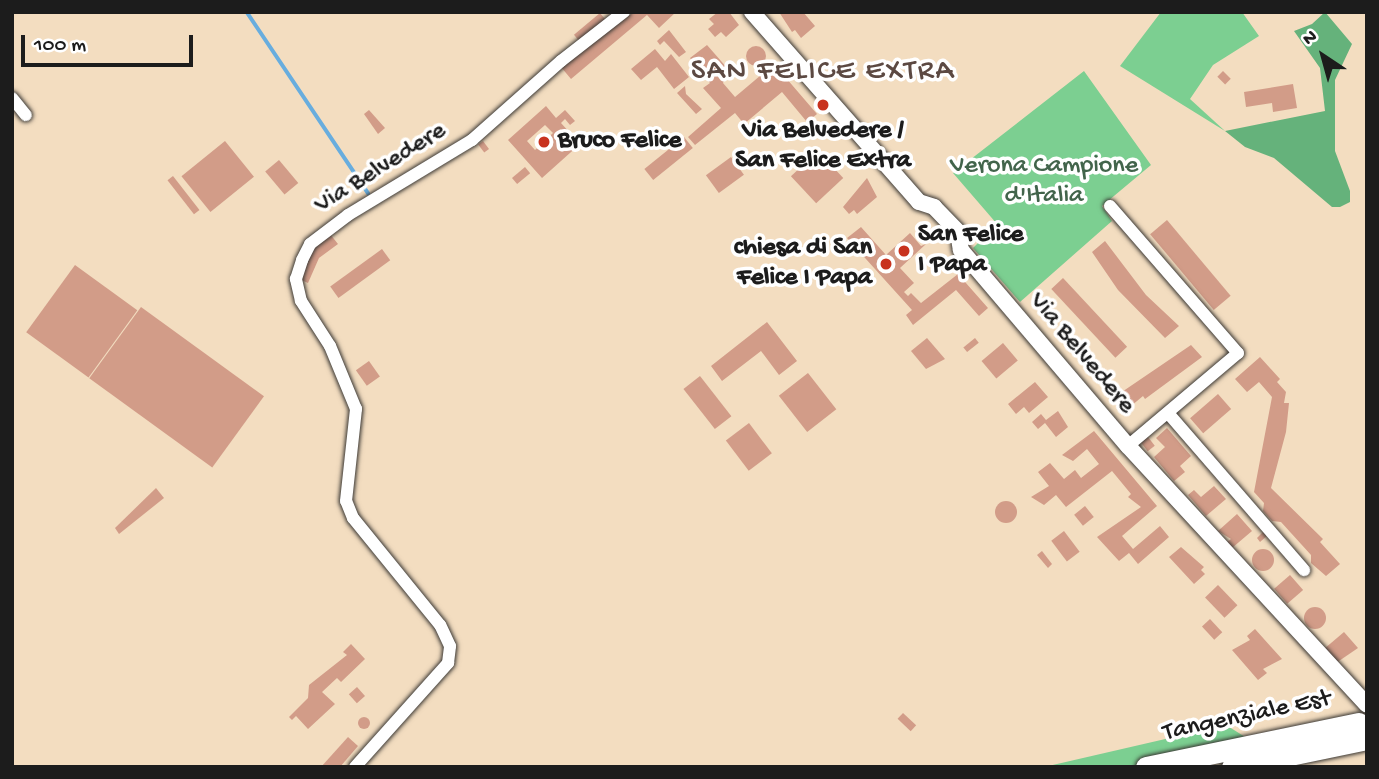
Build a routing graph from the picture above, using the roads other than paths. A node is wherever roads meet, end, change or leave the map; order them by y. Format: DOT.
graph roads {
  1 [pos="624,12"];
  2 [pos="752,12"];
  3 [pos="12,98"];
  4 [pos="26,115"];
  5 [pos="1110,206"];
  6 [pos="1168,413"];
  7 [pos="1128,446"];
  8 [pos="1304,570"];
  9 [pos="1363,723"];
  10 [pos="355,767"];
  11 [pos="1146,767"];
  12 [pos="1232,767"];
  1 -- 10 [label="street, Via Belvedere"];
  2 -- 7 [label="street, Via Belvedere"];
  3 -- 4 [label="street"];
  5 -- 6 [label="street, Via Belvedere"];
  6 -- 7 [label="street, Via Belvedere"];
  6 -- 8 [label="street, Via Belvedere"];
  7 -- 9 [label="street, Via Belvedere"];
  9 -- 11 [label="highway, Tangenziale Est"];
  9 -- 12 [label="highway, Tangenziale Est"];
}
